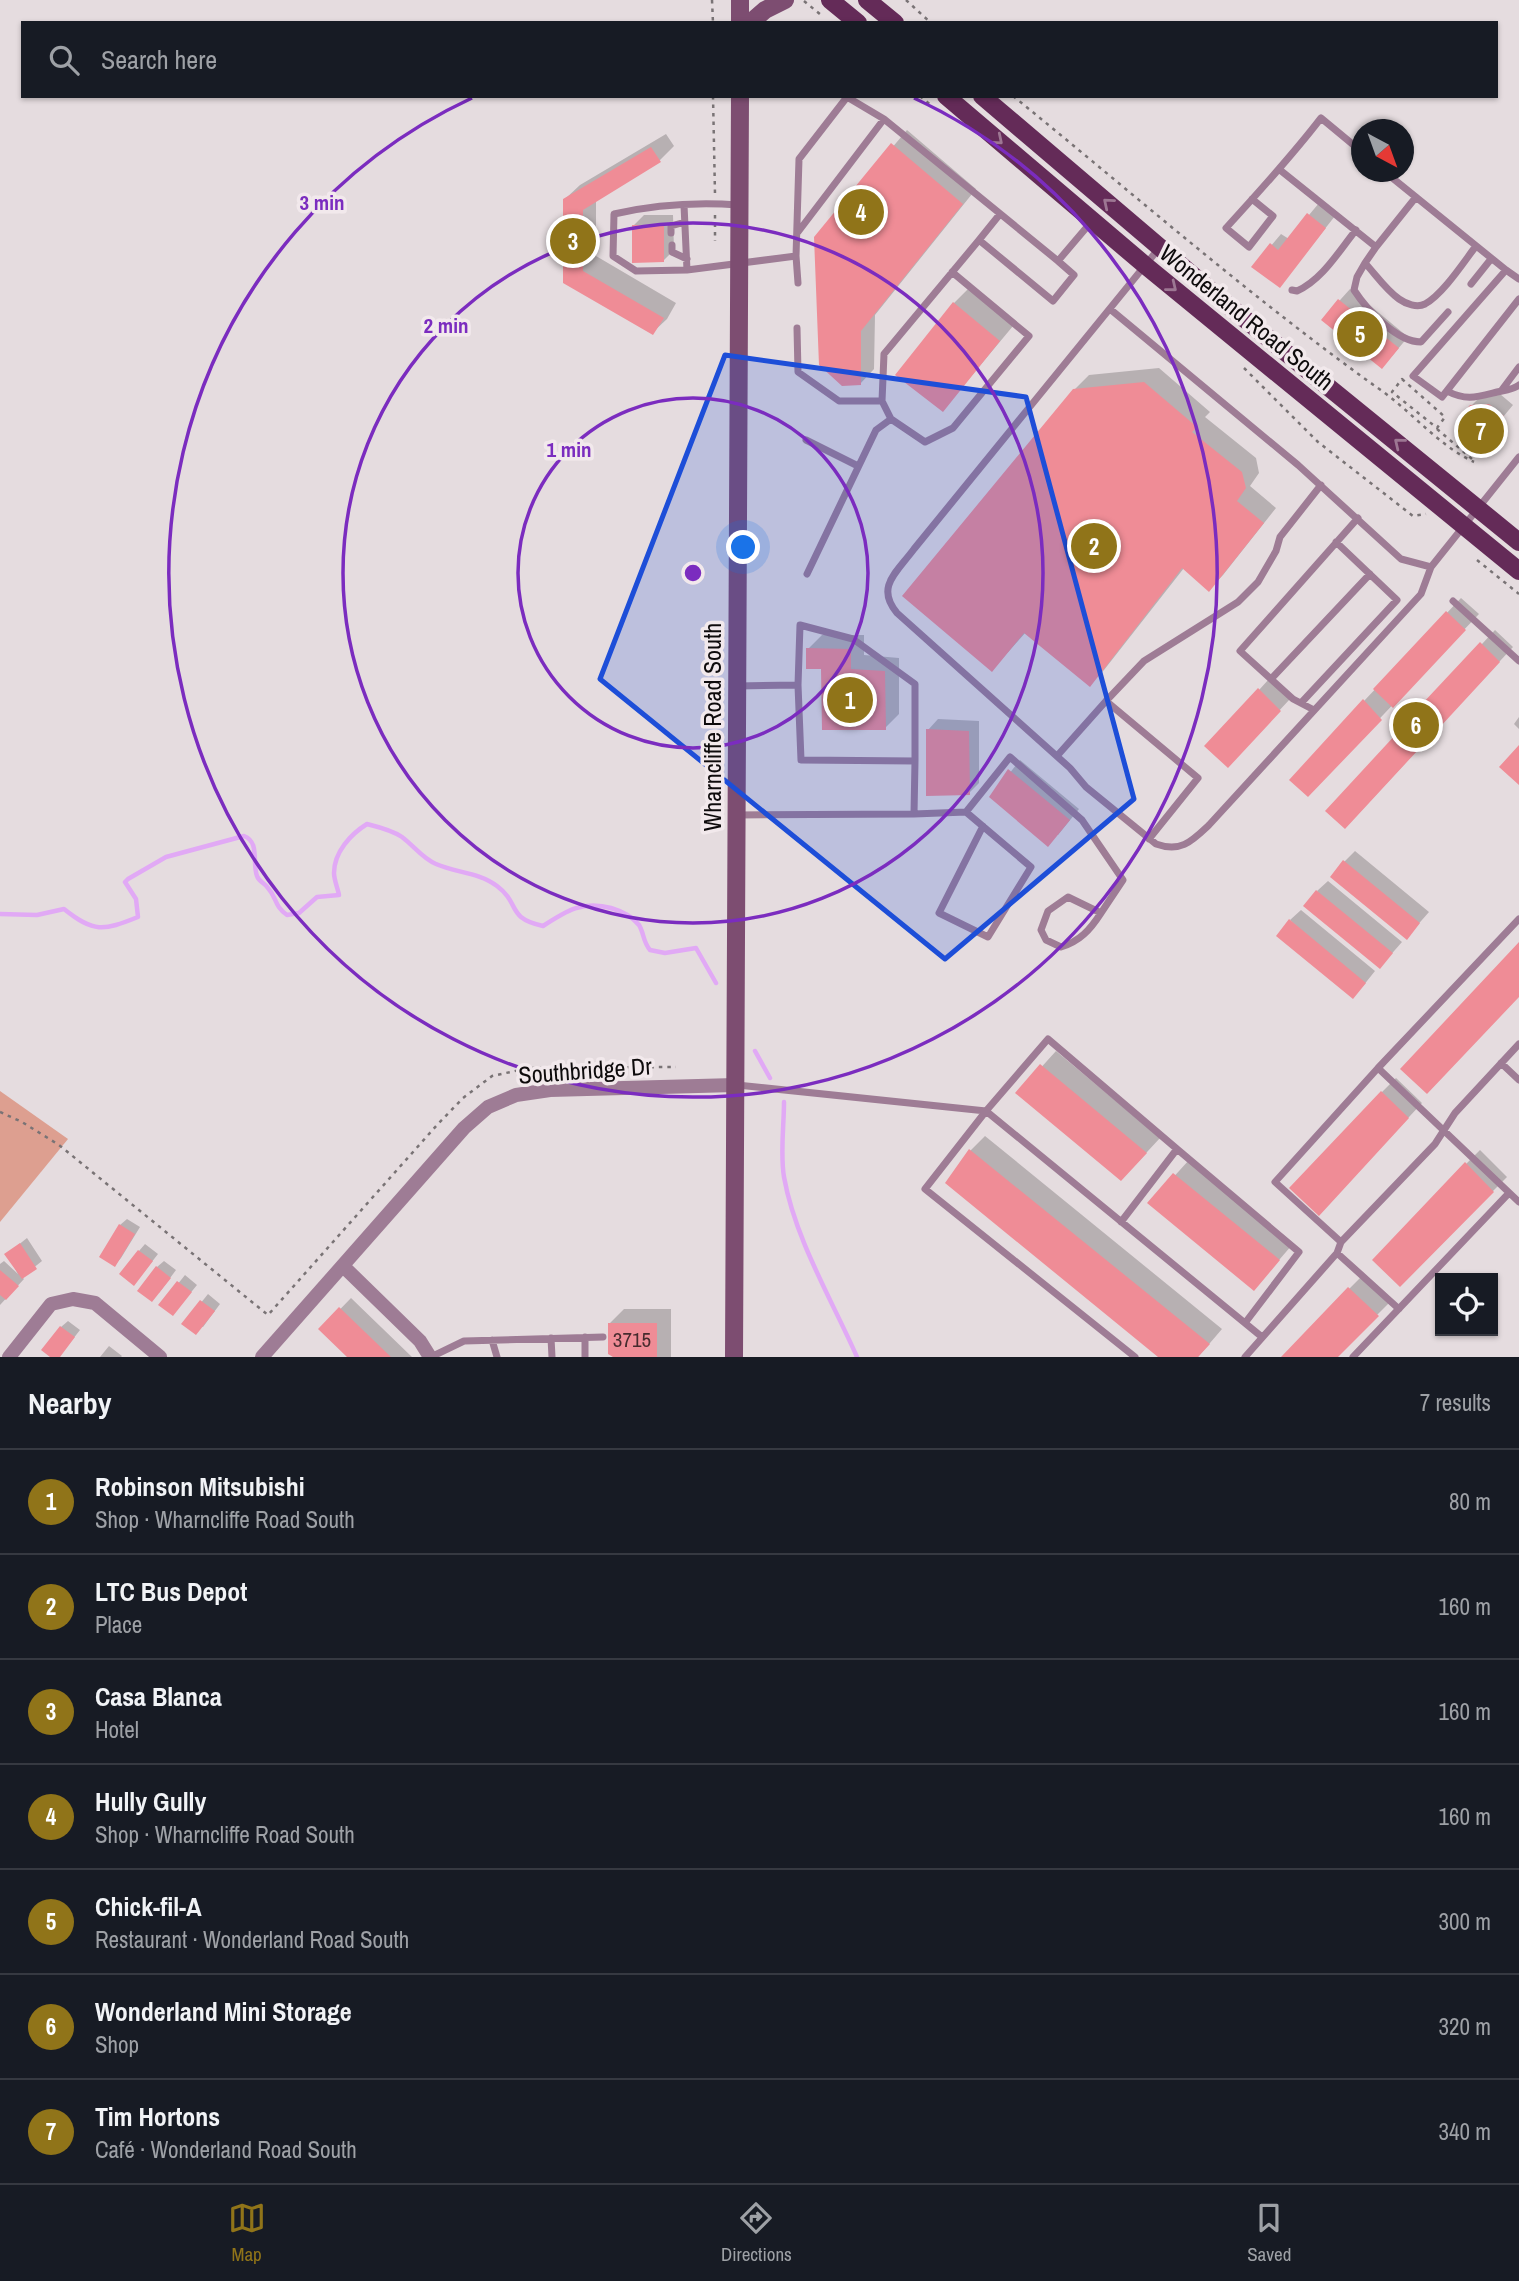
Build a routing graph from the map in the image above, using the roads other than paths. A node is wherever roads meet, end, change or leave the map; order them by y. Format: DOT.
graph roads {
  1 [pos="740,0"];
  2 [pos="785,0"];
  3 [pos="867,0"];
  4 [pos="827,4"];
  5 [pos="740,21"];
  6 [pos="752,21"];
  7 [pos="855,21"];
  8 [pos="893,21"];
  9 [pos="740,98"];
  10 [pos="845,98"];
  11 [pos="848,98"];
  12 [pos="948,98"];
  13 [pos="984,98"];
  14 [pos="884,119"];
  15 [pos="1351,143"];
  16 [pos="1280,170"];
  17 [pos="1397,182"];
  18 [pos="1416,197"];
  19 [pos="1252,199"];
  20 [pos="684,205"];
  21 [pos="739,205"];
  22 [pos="1000,214"];
  23 [pos="1092,221"];
  24 [pos="685,222"];
  25 [pos="1356,230"];
  26 [pos="798,232"];
  27 [pos="671,233"];
  28 [pos="979,240"];
  29 [pos="672,245"];
  30 [pos="1476,246"];
  31 [pos="1160,247"];
  32 [pos="1377,247"];
  33 [pos="796,256"];
  34 [pos="687,259"];
  35 [pos="1491,259"];
  36 [pos="1058,261"];
  37 [pos="1365,263"];
  38 [pos="739,264"];
  39 [pos="1146,266"];
  40 [pos="687,270"];
  41 [pos="1506,270"];
  42 [pos="952,272"];
  43 [pos="1519,279"];
  44 [pos="798,283"];
  45 [pos="1471,284"];
  46 [pos="1292,290"];
  47 [pos="1519,300"];
  48 [pos="1110,309"];
  49 [pos="1448,312"];
  50 [pos="797,328"];
  51 [pos="1519,367"];
  52 [pos="1519,385"];
  53 [pos="1447,391"];
  54 [pos="1501,391"];
  55 [pos="882,401"];
  56 [pos="891,419"];
  57 [pos="806,440"];
  58 [pos="1519,457"];
  59 [pos="858,466"];
  60 [pos="1321,485"];
  61 [pos="1478,508"];
  62 [pos="1358,517"];
  63 [pos="1463,526"];
  64 [pos="1336,542"];
  65 [pos="1519,542"];
  66 [pos="1431,567"];
  67 [pos="1519,571"];
  68 [pos="807,574"];
  69 [pos="1370,574"];
  70 [pos="1453,601"];
  71 [pos="1519,661"];
  72 [pos="1271,679"];
  73 [pos="799,685"];
  74 [pos="737,686"];
  75 [pos="1106,701"];
  76 [pos="1301,703"];
  77 [pos="1314,710"];
  78 [pos="1057,756"];
  79 [pos="915,761"];
  80 [pos="966,812"];
  81 [pos="914,814"];
  82 [pos="736,815"];
  83 [pos="983,826"];
  84 [pos="1149,838"];
  85 [pos="1101,913"];
  86 [pos="1519,919"];
  87 [pos="1519,1044"];
  88 [pos="1501,1063"];
  89 [pos="1378,1068"];
  90 [pos="1519,1080"];
  91 [pos="735,1085"];
  92 [pos="986,1111"];
  93 [pos="1443,1131"];
  94 [pos="1177,1149"];
  95 [pos="1509,1193"];
  96 [pos="1519,1202"];
  97 [pos="1121,1222"];
  98 [pos="1341,1242"];
  99 [pos="1337,1253"];
  100 [pos="343,1266"];
  101 [pos="1399,1309"];
  102 [pos="1245,1323"];
  103 [pos="585,1337"];
  104 [pos="603,1337"];
  105 [pos="1262,1337"];
  106 [pos="551,1338"];
  107 [pos="492,1340"];
  108 [pos="9,1357"];
  109 [pos="159,1357"];
  110 [pos="262,1357"];
  111 [pos="431,1357"];
  112 [pos="497,1357"];
  113 [pos="552,1357"];
  114 [pos="585,1357"];
  115 [pos="734,1357"];
  116 [pos="1135,1357"];
  117 [pos="1245,1357"];
  118 [pos="1353,1357"];
  1 -- 5 [label="main road"];
  2 -- 6 [label="main road"];
  3 -- 8 [label="main road"];
  4 -- 7 [label="main road"];
  9 -- 21 [label="main road, Wharncliffe Road South"];
  10 -- 26 [label="lane"];
  11 -- 14 [label="lane"];
  12 -- 23 [label="main road, Wonderland Road South, one-way"];
  31 -- 13 [label="main road, Wonderland Road South, one-way"];
  14 -- 22 [label="lane"];
  14 -- 26 [label="lane"];
  15 -- 16 [label="lane"];
  16 -- 19 [label="lane"];
  16 -- 25 [label="lane"];
  17 -- 18 [label="lane"];
  18 -- 30 [label="lane"];
  18 -- 32 [label="lane"];
  19 -- 19 [label="lane"];
  20 -- 21 [label="lane"];
  20 -- 24 [label="lane"];
  20 -- 40 [label="lane"];
  21 -- 38 [label="main road, Wharncliffe Road South"];
  22 -- 28 [label="lane"];
  22 -- 36 [label="lane"];
  23 -- 36 [label="lane"];
  23 -- 39 [label="main road, Wonderland Road South"];
  24 -- 27 [label="lane"];
  24 -- 34 [label="lane"];
  25 -- 32 [label="lane"];
  25 -- 46 [label="lane"];
  26 -- 33 [label="lane"];
  28 -- 36 [label="lane"];
  28 -- 42 [label="lane"];
  29 -- 34 [label="lane"];
  30 -- 35 [label="lane"];
  30 -- 37 [label="lane"];
  31 -- 39 [label="lane"];
  61 -- 31 [label="main road, Wonderland Road South, one-way"];
  32 -- 37 [label="lane"];
  33 -- 38 [label="lane"];
  33 -- 44 [label="lane"];
  34 -- 40 [label="lane"];
  35 -- 41 [label="lane"];
  35 -- 45 [label="lane"];
  37 -- 49 [label="lane"];
  38 -- 40 [label="lane"];
  38 -- 74 [label="main road, Wharncliffe Road South"];
  39 -- 48 [label="lane"];
  39 -- 63 [label="main road, Wonderland Road South, one-way"];
  41 -- 43 [label="lane"];
  41 -- 53 [label="lane"];
  42 -- 55 [label="lane"];
  42 -- 56 [label="lane"];
  47 -- 53 [label="lane"];
  48 -- 60 [label="lane"];
  48 -- 78 [label="lane"];
  50 -- 55 [label="lane"];
  51 -- 54 [label="lane"];
  52 -- 54 [label="lane"];
  53 -- 54 [label="lane"];
  55 -- 56 [label="lane"];
  56 -- 59 [label="lane"];
  57 -- 59 [label="lane"];
  58 -- 61 [label="lane"];
  59 -- 68 [label="lane"];
  60 -- 62 [label="lane"];
  60 -- 75 [label="lane"];
  61 -- 63 [label="lane"];
  61 -- 65 [label="main road, Wonderland Road South"];
  62 -- 64 [label="lane"];
  62 -- 66 [label="lane"];
  63 -- 66 [label="lane"];
  63 -- 67 [label="main road, Wonderland Road South"];
  64 -- 69 [label="lane"];
  64 -- 72 [label="lane"];
  66 -- 77 [label="lane"];
  69 -- 72 [label="lane"];
  69 -- 76 [label="lane"];
  70 -- 71 [label="lane"];
  72 -- 76 [label="lane"];
  73 -- 74 [label="lane"];
  73 -- 79 [label="lane"];
  73 -- 79 [label="lane"];
  74 -- 82 [label="main road, Wharncliffe Road South"];
  75 -- 78 [label="lane"];
  75 -- 84 [label="lane"];
  76 -- 77 [label="lane"];
  77 -- 84 [label="lane"];
  78 -- 84 [label="lane"];
  79 -- 81 [label="lane"];
  80 -- 81 [label="lane"];
  80 -- 83 [label="lane"];
  80 -- 85 [label="lane"];
  81 -- 82 [label="lane"];
  82 -- 91 [label="main road, Wharncliffe Road South"];
  83 -- 83 [label="lane"];
  85 -- 85 [label="lane"];
  86 -- 89 [label="lane"];
  87 -- 88 [label="lane"];
  88 -- 90 [label="lane"];
  88 -- 93 [label="lane"];
  89 -- 93 [label="lane"];
  89 -- 98 [label="lane"];
  91 -- 92 [label="lane"];
  91 -- 100 [label="street, Southbridge Dr"];
  91 -- 115 [label="main road, Wharncliffe Road South"];
  92 -- 94 [label="lane"];
  92 -- 97 [label="lane"];
  92 -- 116 [label="lane"];
  93 -- 95 [label="lane"];
  93 -- 98 [label="lane"];
  94 -- 97 [label="lane"];
  94 -- 102 [label="lane"];
  95 -- 96 [label="lane"];
  95 -- 101 [label="lane"];
  97 -- 102 [label="lane"];
  98 -- 99 [label="lane"];
  99 -- 101 [label="lane"];
  99 -- 105 [label="lane"];
  100 -- 110 [label="street, Southbridge Dr"];
  100 -- 111 [label="street"];
  101 -- 118 [label="lane"];
  102 -- 105 [label="lane"];
  103 -- 104 [label="lane"];
  103 -- 106 [label="lane"];
  103 -- 114 [label="lane"];
  105 -- 117 [label="lane"];
  106 -- 107 [label="lane"];
  106 -- 113 [label="lane"];
  107 -- 111 [label="lane"];
  107 -- 112 [label="lane"];
  108 -- 109 [label="street"];
}
